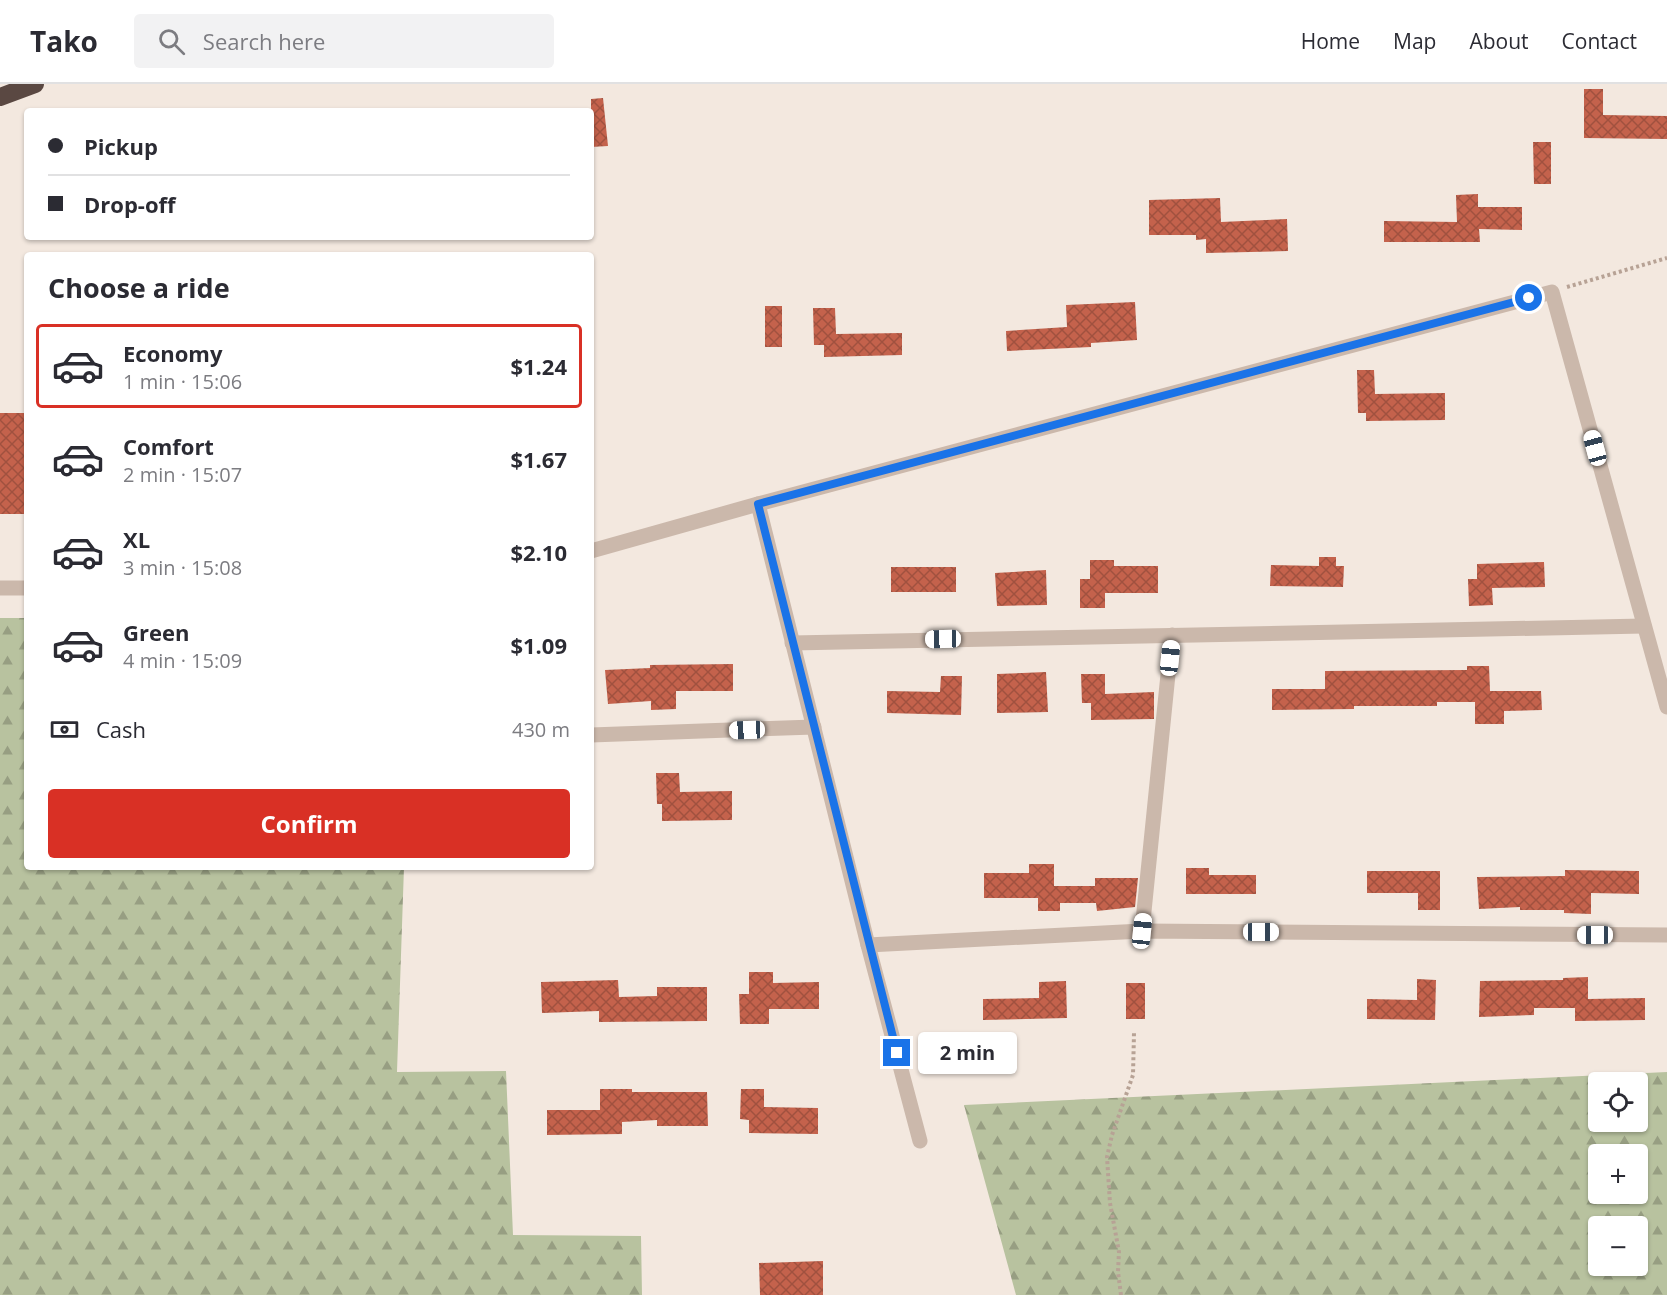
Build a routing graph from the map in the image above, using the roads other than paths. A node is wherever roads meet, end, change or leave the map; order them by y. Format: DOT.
graph roads {
  1 [pos="35,84"];
  2 [pos="0,97"];
  3 [pos="758,504"];
  4 [pos="594,550"];
  5 [pos="0,588"];
  6 [pos="24,588"];
  7 [pos="1644,626"];
  8 [pos="1172,635"];
  9 [pos="792,643"];
  10 [pos="1667,707"];
  11 [pos="814,728"];
  12 [pos="594,735"];
  13 [pos="1142,931"];
  14 [pos="1667,935"];
  15 [pos="868,945"];
  16 [pos="920,1141"];
  1 -- 2 [label="highway"];
  3 -- 4 [label="street"];
  3 -- 7 [label="street"];
  3 -- 9 [label="street"];
  5 -- 6 [label="street"];
  7 -- 8 [label="street"];
  7 -- 10 [label="street"];
  8 -- 9 [label="street"];
  8 -- 13 [label="street"];
  9 -- 11 [label="street"];
  11 -- 12 [label="street"];
  11 -- 15 [label="street"];
  13 -- 14 [label="street"];
  13 -- 15 [label="street"];
  15 -- 16 [label="street"];
}
